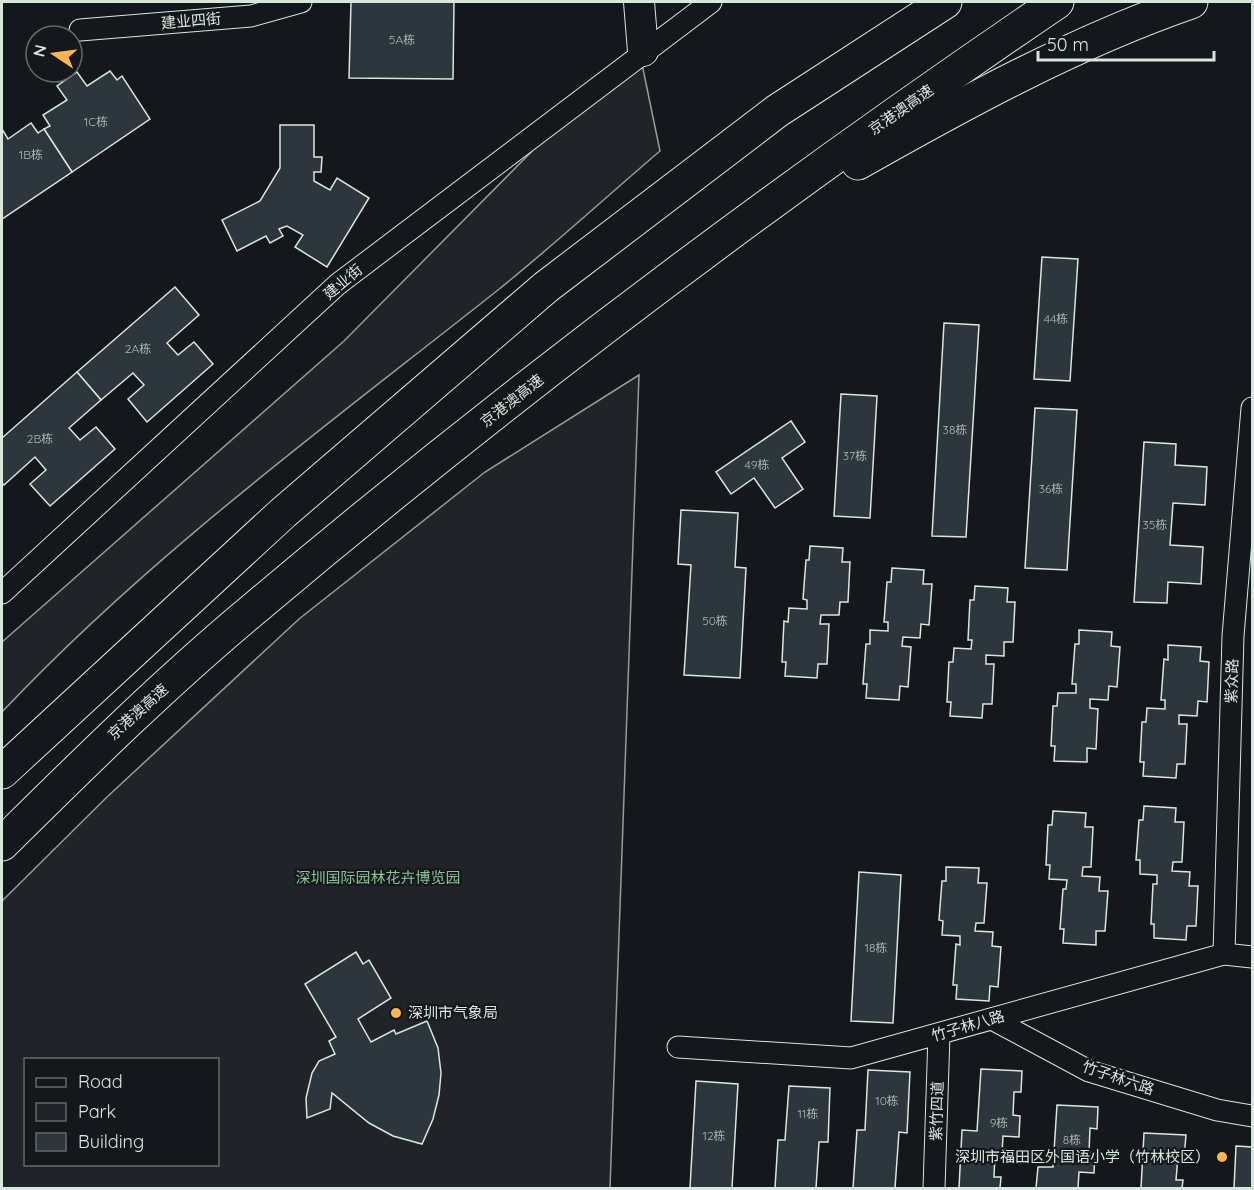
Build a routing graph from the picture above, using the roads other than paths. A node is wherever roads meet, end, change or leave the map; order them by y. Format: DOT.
graph roads {
  1 [pos="301,2"];
  2 [pos="639,2"];
  3 [pos="711,2"];
  4 [pos="920,2"];
  5 [pos="945,2"];
  6 [pos="1057,2"];
  7 [pos="1191,2"];
  8 [pos="84,30"];
  9 [pos="643,51"];
  10 [pos="777,111"];
  11 [pos="718,242"];
  12 [pos="1252,412"];
  13 [pos="2,593"];
  14 [pos="2,772"];
  15 [pos="2,844"];
  16 [pos="1224,954"];
  17 [pos="1252,957"];
  18 [pos="992,1018"];
  19 [pos="939,1034"];
  20 [pos="678,1047"];
  21 [pos="1252,1116"];
  22 [pos="934,1188"];
  1 -- 8 [label="street, 建业四街"];
  2 -- 9 [label="main road"];
  3 -- 9 [label="street, 建业街"];
  4 -- 10 [label="highway"];
  5 -- 10 [label="highway"];
  6 -- 11 [label="highway, 京港澳高速"];
  7 -- 11 [label="highway"];
  9 -- 13 [label="street, 建业街"];
  10 -- 14 [label="highway"];
  11 -- 15 [label="highway, 京港澳高速"];
  12 -- 16 [label="street, 紫众路"];
  16 -- 17 [label="street, 竹子林八路"];
  16 -- 18 [label="street, 竹子林八路"];
  18 -- 19 [label="street, 竹子林八路"];
  18 -- 21 [label="street, 竹子林六路"];
  19 -- 20 [label="street, 竹子林八路"];
  19 -- 22 [label="street, 紫竹四道"];
}
